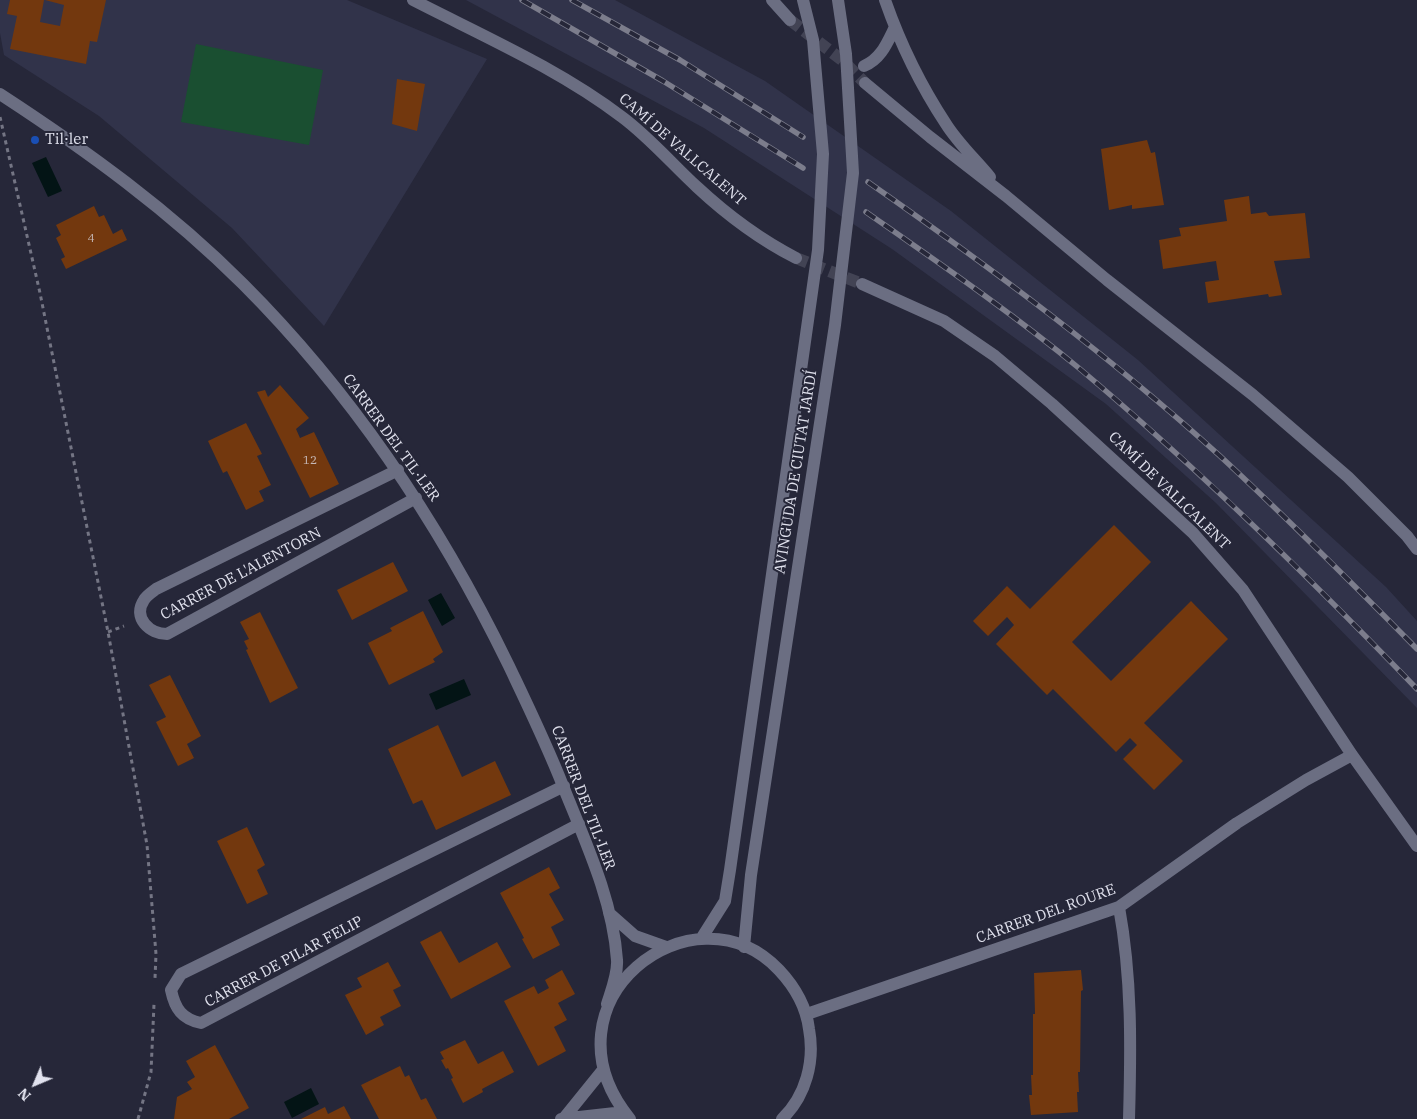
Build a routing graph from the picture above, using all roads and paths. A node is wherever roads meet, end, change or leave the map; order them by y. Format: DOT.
graph roads {
  1 [pos="413,0"];
  2 [pos="772,0"];
  3 [pos="804,0"];
  4 [pos="838,0"];
  5 [pos="885,0"];
  6 [pos="790,20"];
  7 [pos="895,27"];
  8 [pos="864,66"];
  9 [pos="865,83"];
  10 [pos="0,94"];
  11 [pos="0,116"];
  12 [pos="1006,196"];
  13 [pos="796,258"];
  14 [pos="862,284"];
  15 [pos="398,470"];
  16 [pos="416,498"];
  17 [pos="1417,549"];
  18 [pos="1352,755"];
  19 [pos="564,786"];
  20 [pos="580,824"];
  21 [pos="1417,846"];
  22 [pos="1119,908"];
  23 [pos="609,913"];
  24 [pos="701,940"];
  25 [pos="744,946"];
  26 [pos="666,947"];
  27 [pos="155,984"];
  28 [pos="154,994"];
  29 [pos="607,1004"];
  30 [pos="807,1014"];
  31 [pos="602,1071"];
  32 [pos="562,1118"];
  33 [pos="138,1119"];
  34 [pos="625,1119"];
  35 [pos="630,1119"];
  36 [pos="782,1119"];
  37 [pos="1129,1119"];
  1 -- 13 [label="street, CAMÍ DE VALLCALENT"];
  2 -- 6 [label="street"];
  3 -- 24 [label="street, AVINGUDA DE CIUTAT JARDÍ"];
  4 -- 25 [label="street, AVINGUDA DE CIUTAT JARDÍ"];
  5 -- 7 [label="street"];
  7 -- 8 [label="street"];
  7 -- 12 [label="street"];
  9 -- 12 [label="street"];
  10 -- 15 [label="street, CARRER DEL TIL·LER"];
  11 -- 27 [label="path"];
  12 -- 17 [label="street"];
  14 -- 18 [label="street, CAMÍ DE VALLCALENT"];
  15 -- 16 [label="street, CARRER DEL TIL·LER"];
  15 -- 16 [label="street, CARRER DE L'ALENTORN"];
  16 -- 19 [label="street, CARRER DEL TIL·LER"];
  18 -- 21 [label="street, CAMÍ DE VALLCALENT"];
  18 -- 22 [label="street, CARRER DEL ROURE"];
  19 -- 20 [label="street, CARRER DEL TIL·LER"];
  19 -- 20 [label="street, CARRER DE PILAR FELIP"];
  20 -- 23 [label="street, CARRER DEL TIL·LER"];
  22 -- 30 [label="street, CARRER DEL ROURE"];
  22 -- 37 [label="street"];
  23 -- 26 [label="street"];
  23 -- 29 [label="street, CARRER DEL TIL·LER"];
  24 -- 25 [label="street"];
  24 -- 26 [label="street"];
  25 -- 30 [label="street"];
  26 -- 29 [label="street"];
  28 -- 33 [label="path"];
  29 -- 31 [label="street, CARRER DEL TIL·LER"];
  30 -- 36 [label="street"];
  31 -- 32 [label="street"];
  31 -- 35 [label="street"];
  32 -- 34 [label="street"];
}
